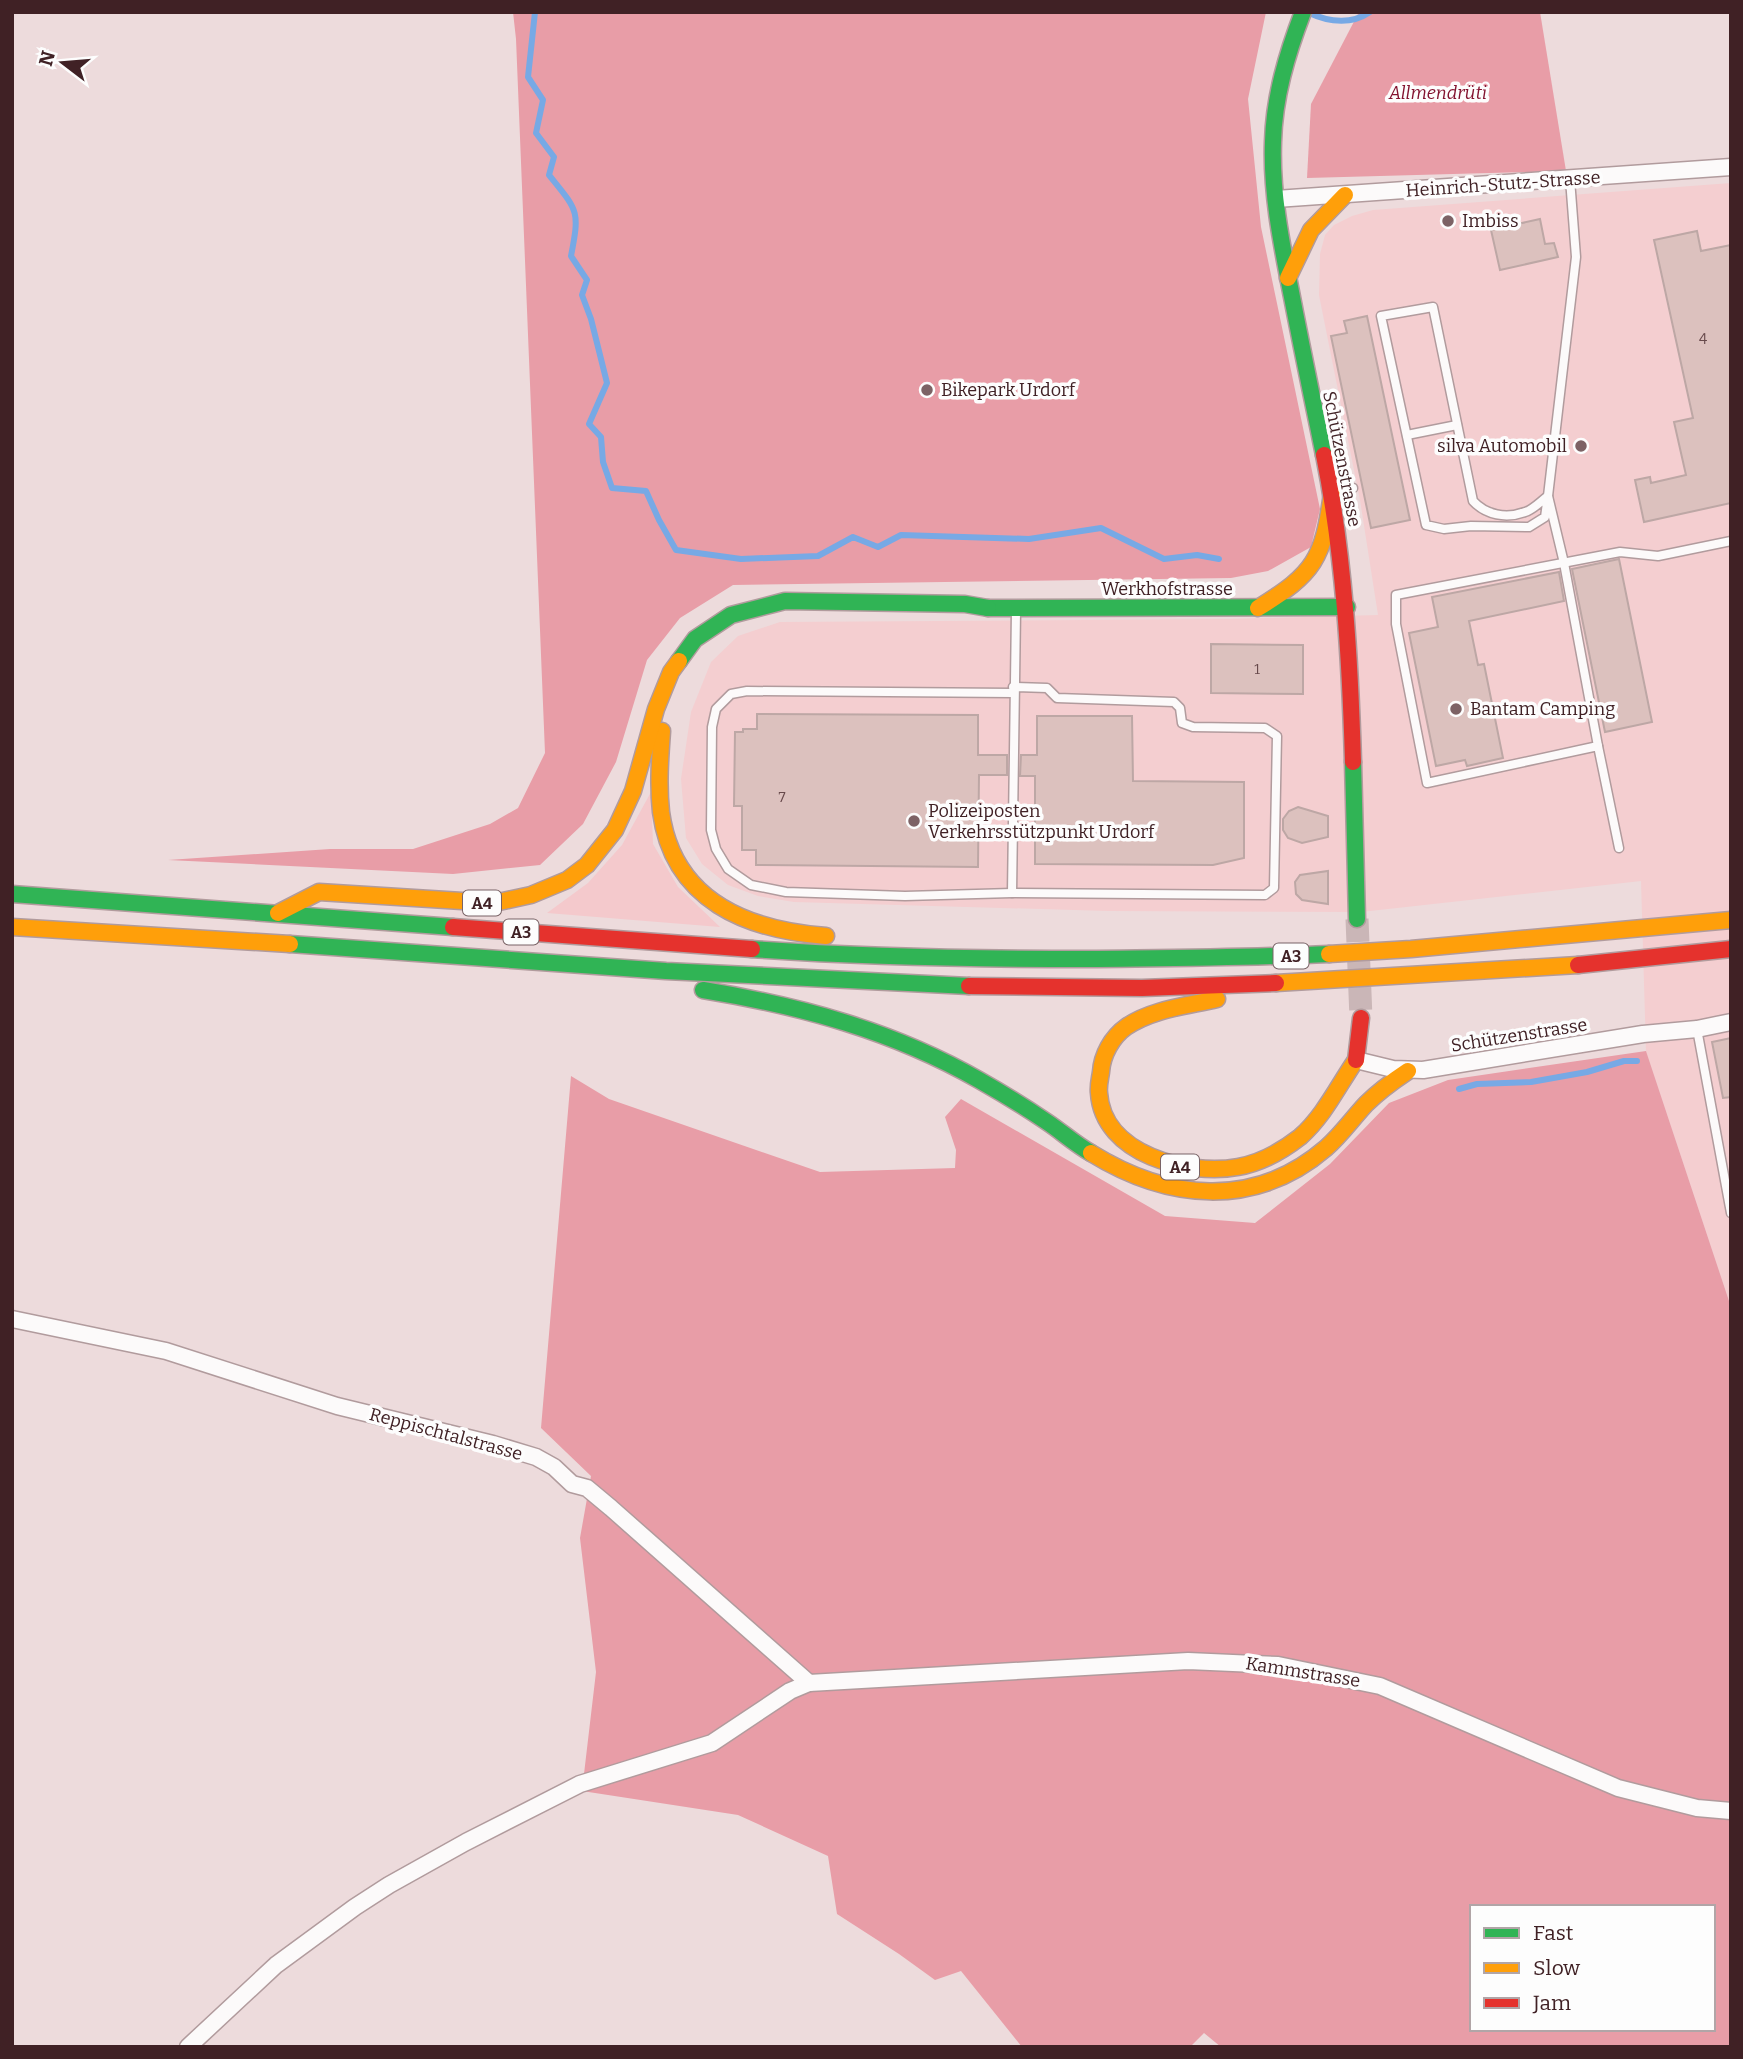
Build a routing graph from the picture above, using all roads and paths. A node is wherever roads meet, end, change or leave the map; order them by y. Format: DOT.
graph roads {
  1 [pos="1303,12"];
  2 [pos="1731,167"];
  3 [pos="1570,179"];
  4 [pos="1345,195"];
  5 [pos="1276,199"];
  6 [pos="1288,278"];
  7 [pos="1457,425"];
  8 [pos="1407,435"];
  9 [pos="1353,488"];
  10 [pos="1332,493"];
  11 [pos="1548,496"];
  12 [pos="1731,541"];
  13 [pos="1564,563"];
  14 [pos="1347,607"];
  15 [pos="988,608"];
  16 [pos="1016,608"];
  17 [pos="1257,608"];
  18 [pos="1013,690"];
  19 [pos="1598,746"];
  20 [pos="1619,848"];
  21 [pos="1012,892"];
  22 [pos="12,894"];
  23 [pos="278,913"];
  24 [pos="1357,919"];
  25 [pos="1731,920"];
  26 [pos="12,927"];
  27 [pos="1731,949"];
  28 [pos="993,960"];
  29 [pos="538,961"];
  30 [pos="1276,984"];
  31 [pos="1361,1018"];
  32 [pos="1731,1022"];
  33 [pos="1697,1029"];
  34 [pos="1356,1060"];
  35 [pos="1408,1070"];
  36 [pos="1317,1154"];
  37 [pos="1731,1213"];
  38 [pos="12,1319"];
  39 [pos="809,1683"];
  40 [pos="1731,1811"];
  41 [pos="188,2047"];
  1 -- 5 [label="main road, Schützenstrasse"];
  2 -- 3 [label="street, Heinrich-Stutz-Strasse"];
  3 -- 4 [label="street, Heinrich-Stutz-Strasse"];
  3 -- 11 [label="lane"];
  4 -- 5 [label="street, Heinrich-Stutz-Strasse"];
  4 -- 6 [label="main road"];
  5 -- 6 [label="main road, Schützenstrasse"];
  6 -- 10 [label="main road, Schützenstrasse"];
  7 -- 8 [label="lane"];
  7 -- 8 [label="lane"];
  7 -- 11 [label="lane"];
  8 -- 11 [label="lane"];
  9 -- 10 [label="lane"];
  10 -- 14 [label="main road, Schützenstrasse"];
  10 -- 17 [label="main road"];
  11 -- 13 [label="lane"];
  12 -- 13 [label="lane"];
  13 -- 19 [label="lane"];
  13 -- 19 [label="lane"];
  14 -- 17 [label="main road, Werkhofstrasse"];
  14 -- 24 [label="main road, Schützenstrasse"];
  15 -- 16 [label="main road, Werkhofstrasse"];
  15 -- 23 [label="main road, A4"];
  15 -- 28 [label="main road"];
  16 -- 17 [label="main road, Werkhofstrasse"];
  16 -- 18 [label="lane"];
  18 -- 21 [label="lane"];
  18 -- 21 [label="lane"];
  18 -- 21 [label="lane"];
  19 -- 20 [label="lane"];
  22 -- 23 [label="main road, A3"];
  23 -- 28 [label="main road, A3"];
  25 -- 28 [label="main road, A3"];
  26 -- 29 [label="main road, A3"];
  27 -- 30 [label="main road, A3"];
  29 -- 30 [label="main road, A3"];
  29 -- 36 [label="main road, A4"];
  30 -- 34 [label="main road, A4"];
  31 -- 34 [label="main road"];
  32 -- 33 [label="street, Schützenstrasse"];
  33 -- 35 [label="street, Schützenstrasse"];
  33 -- 37 [label="lane"];
  34 -- 35 [label="street, Schützenstrasse"];
  34 -- 36 [label="main road, A4"];
  35 -- 36 [label="main road, A4"];
  38 -- 39 [label="street, Reppischtalstrasse"];
  39 -- 40 [label="street, Kammstrasse"];
  39 -- 41 [label="street"];
}
